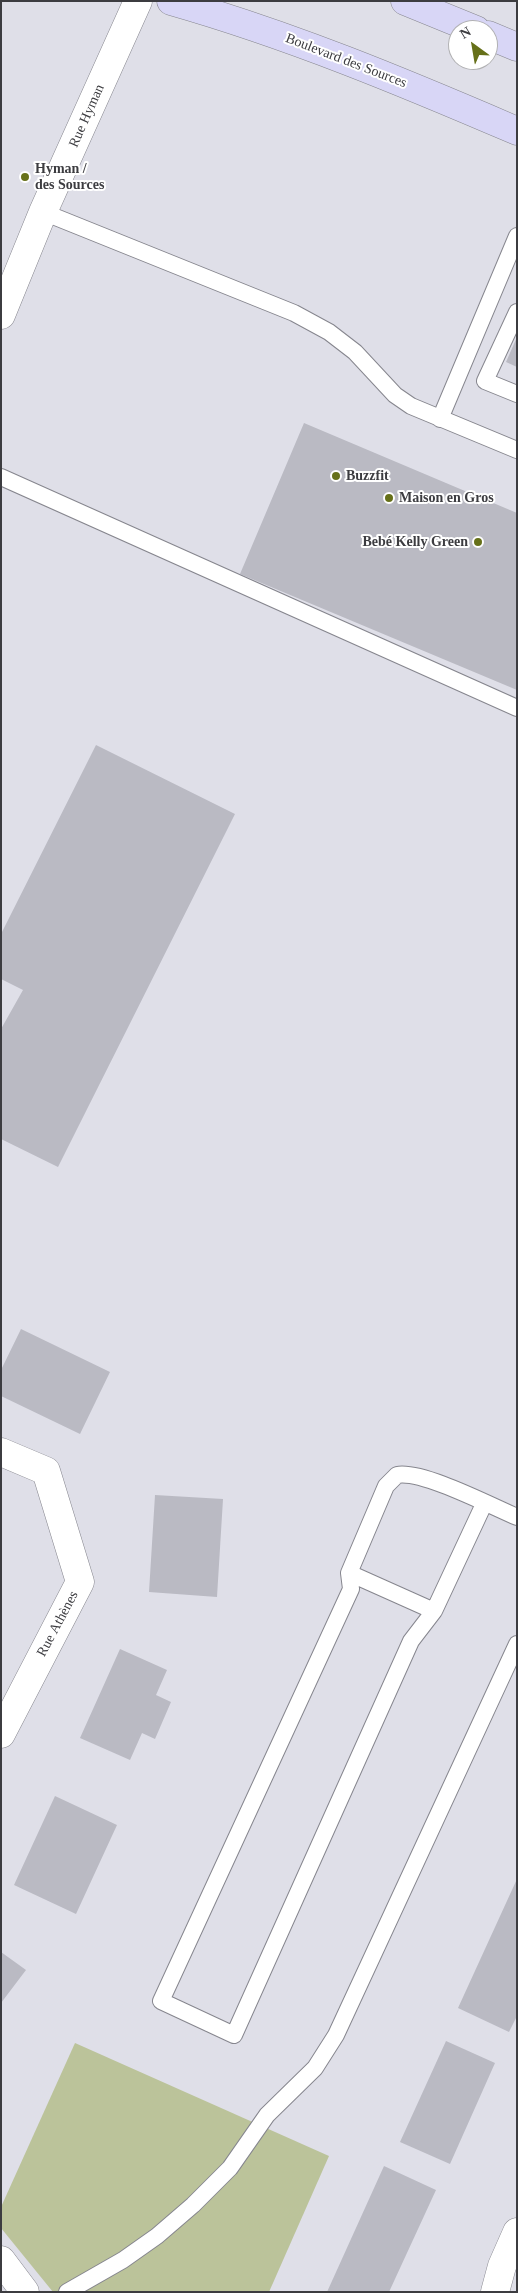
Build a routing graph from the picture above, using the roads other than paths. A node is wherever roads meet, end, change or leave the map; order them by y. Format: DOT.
graph roads {
  1 [pos="138,1"];
  2 [pos="171,1"];
  3 [pos="405,1"];
  4 [pos="452,20"];
  5 [pos="498,39"];
  6 [pos="517,47"];
  7 [pos="517,131"];
  8 [pos="44,212"];
  9 [pos="517,236"];
  10 [pos="517,312"];
  11 [pos="1,315"];
  12 [pos="517,394"];
  13 [pos="440,419"];
  14 [pos="517,450"];
  15 [pos="1,478"];
  16 [pos="517,708"];
  17 [pos="1,1452"];
  18 [pos="484,1504"];
  19 [pos="517,1517"];
  20 [pos="349,1573"];
  21 [pos="434,1611"];
  22 [pos="517,1644"];
  23 [pos="1,1734"];
  24 [pos="517,2232"];
  25 [pos="1,2260"];
  26 [pos="25,2292"];
  27 [pos="66,2292"];
  28 [pos="496,2292"];
  1 -- 8 [label="street, Rue Hyman"];
  2 -- 7 [label="main road, Boulevard des Sources"];
  3 -- 4 [label="main road"];
  5 -- 6 [label="main road"];
  8 -- 11 [label="street, Rue Hyman"];
  8 -- 13 [label="lane"];
  9 -- 13 [label="lane"];
  10 -- 12 [label="lane"];
  13 -- 14 [label="lane"];
  15 -- 16 [label="lane"];
  17 -- 23 [label="street, Rue Athènes"];
  18 -- 19 [label="lane"];
  18 -- 20 [label="lane"];
  18 -- 21 [label="lane"];
  20 -- 21 [label="lane"];
  20 -- 21 [label="lane"];
  22 -- 27 [label="lane"];
  24 -- 28 [label="street"];
  25 -- 26 [label="street"];
}
